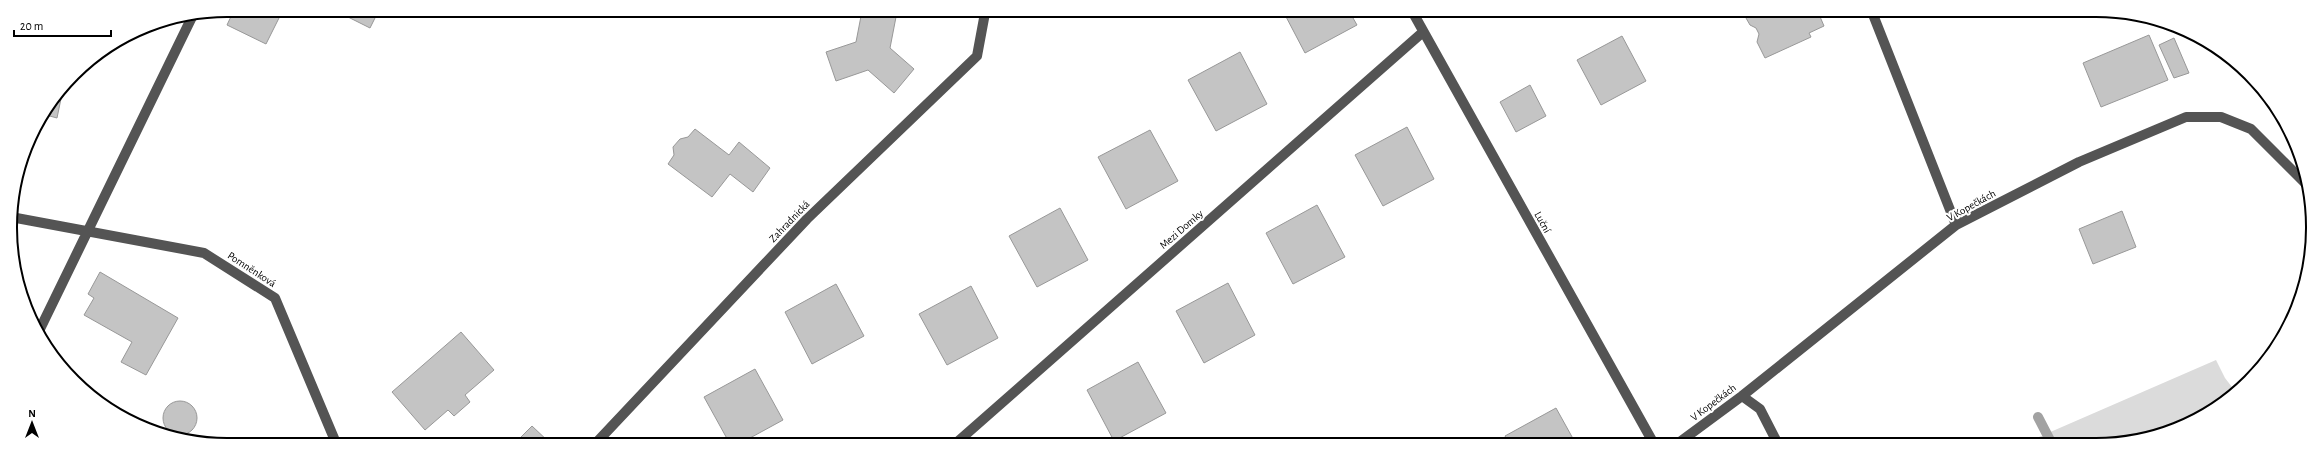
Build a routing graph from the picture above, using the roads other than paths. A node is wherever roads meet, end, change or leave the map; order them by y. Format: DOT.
graph roads {
  1 [pos="982,17"];
  2 [pos="1415,17"];
  3 [pos="1874,17"];
  4 [pos="190,20"];
  5 [pos="1422,32"];
  6 [pos="2300,178"];
  7 [pos="17,218"];
  8 [pos="1956,225"];
  9 [pos="88,232"];
  10 [pos="41,326"];
  11 [pos="1742,396"];
  12 [pos="334,438"];
  13 [pos="601,438"];
  14 [pos="961,438"];
  15 [pos="1651,438"];
  16 [pos="1685,438"];
  17 [pos="1775,438"];
  1 -- 13 [label="street, Zahradnická"];
  2 -- 5 [label="street, Luční"];
  3 -- 8 [label="street"];
  4 -- 9 [label="street"];
  5 -- 14 [label="street, Mezi Domky"];
  5 -- 15 [label="street, Luční"];
  6 -- 8 [label="street, V Kopečkách"];
  7 -- 9 [label="street, Pomněnková"];
  8 -- 11 [label="street, V Kopečkách"];
  9 -- 10 [label="street"];
  9 -- 12 [label="street, Pomněnková"];
  11 -- 16 [label="street, V Kopečkách"];
  11 -- 17 [label="street"];
}
